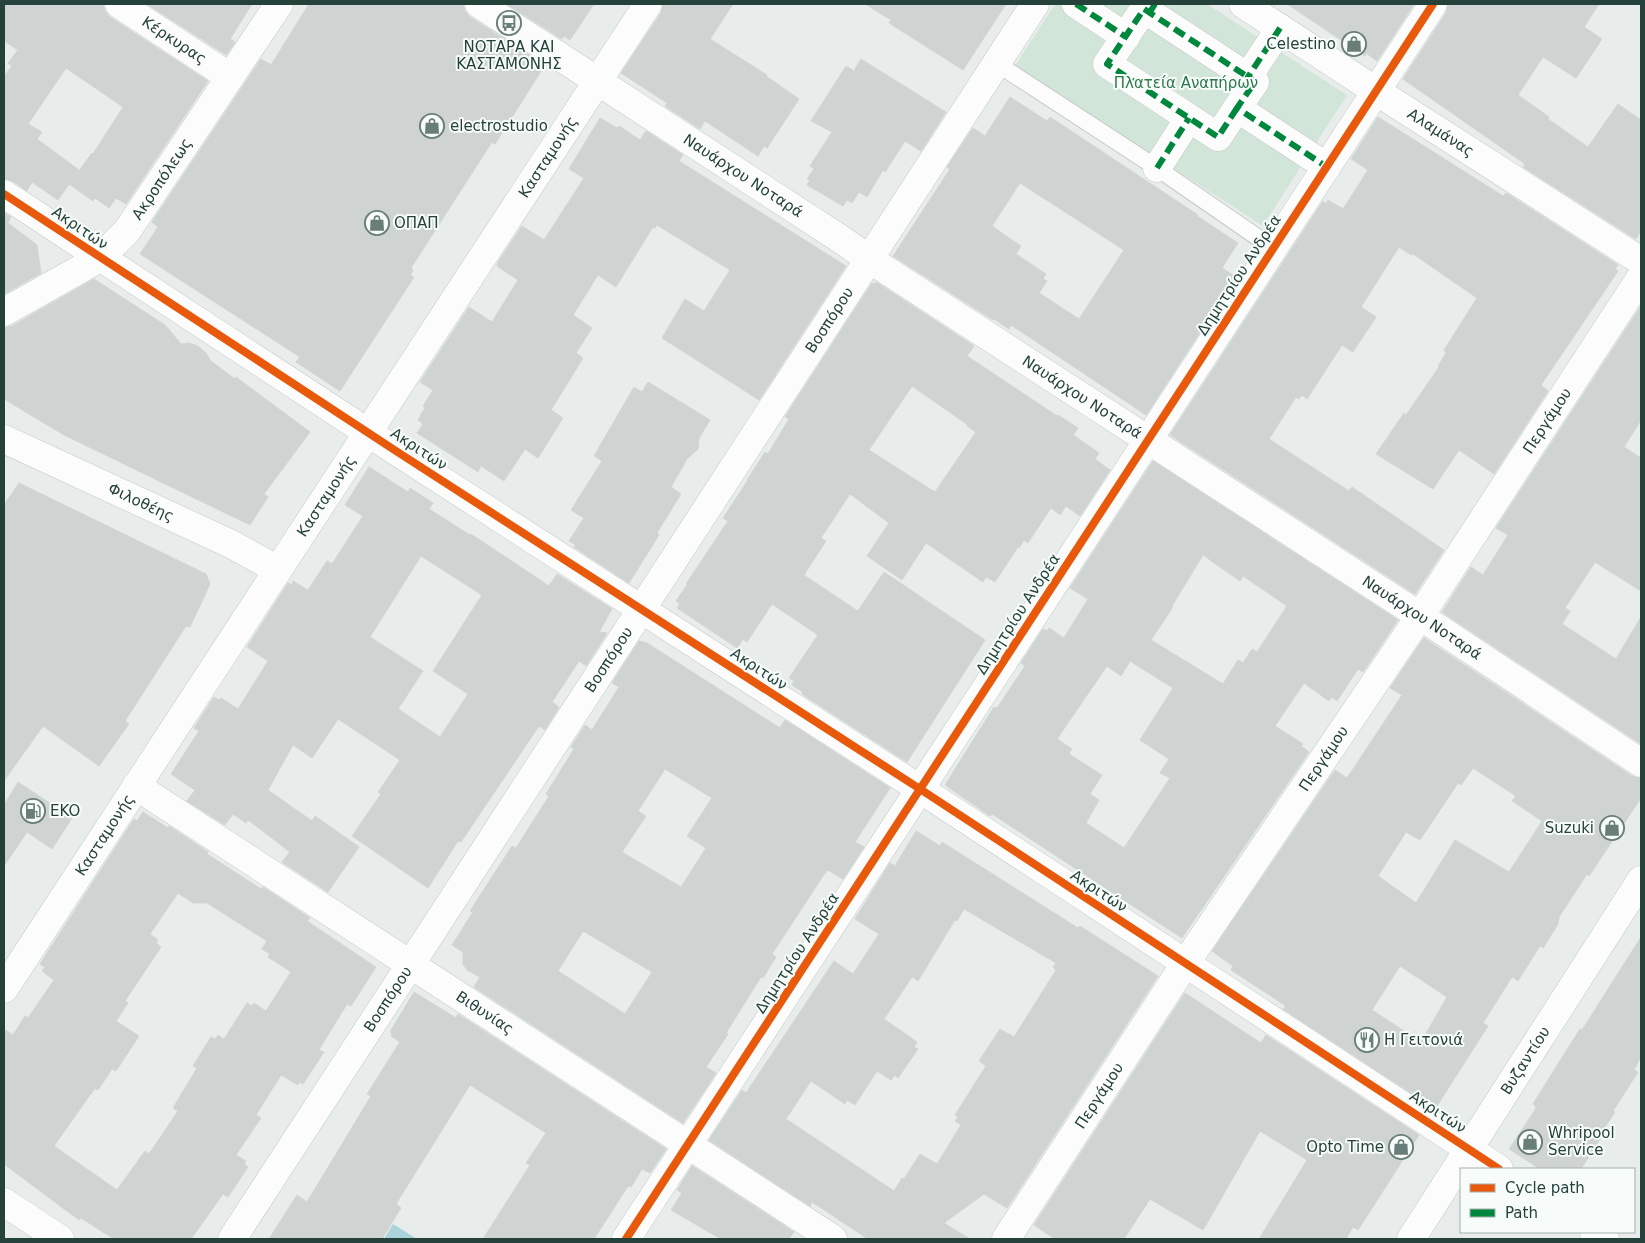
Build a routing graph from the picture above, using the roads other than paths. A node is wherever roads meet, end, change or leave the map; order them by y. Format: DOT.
graph roads {
  1 [pos="119,4"];
  2 [pos="279,4"];
  3 [pos="479,4"];
  4 [pos="648,4"];
  5 [pos="1035,4"];
  6 [pos="1076,4"];
  7 [pos="1243,4"];
  8 [pos="1433,4"];
  9 [pos="1152,8"];
  10 [pos="1280,28"];
  11 [pos="1126,36"];
  12 [pos="996,63"];
  13 [pos="230,77"];
  14 [pos="1248,77"];
  15 [pos="598,80"];
  16 [pos="1376,91"];
  17 [pos="1237,108"];
  18 [pos="1189,118"];
  19 [pos="1327,167"];
  20 [pos="1157,168"];
  21 [pos="4,194"];
  22 [pos="1273,248"];
  23 [pos="100,258"];
  24 [pos="869,259"];
  25 [pos="1641,261"];
  26 [pos="1641,277"];
  27 [pos="4,312"];
  28 [pos="368,432"];
  29 [pos="4,439"];
  30 [pos="1148,441"];
  31 [pos="278,570"];
  32 [pos="641,610"];
  33 [pos="1420,616"];
  34 [pos="1641,763"];
  35 [pos="136,786"];
  36 [pos="920,789"];
  37 [pos="1641,880"];
  38 [pos="410,964"];
  39 [pos="1185,964"];
  40 [pos="7,975"];
  41 [pos="688,1145"];
  42 [pos="1468,1149"];
  43 [pos="1497,1168"];
  44 [pos="4,1202"];
  45 [pos="60,1239"];
  46 [pos="232,1239"];
  47 [pos="626,1239"];
  48 [pos="833,1239"];
  49 [pos="1006,1239"];
  50 [pos="1411,1239"];
  1 -- 13 [label="street, Κέρκυρας"];
  2 -- 13 [label="street, Ακροπόλεως"];
  3 -- 15 [label="street, Ναυάρχου Νοταρά"];
  4 -- 15 [label="street, Κασταμονής"];
  5 -- 12 [label="street, Βοσπόρου"];
  6 -- 11 [label="street"];
  7 -- 10 [label="street, Αλαμάνας"];
  8 -- 16 [label="street, Δημητρίου Ανδρέα"];
  9 -- 11 [label="street"];
  9 -- 14 [label="street"];
  10 -- 14 [label="street"];
  10 -- 16 [label="street, Αλαμάνας"];
  11 -- 18 [label="street"];
  12 -- 20 [label="lane"];
  12 -- 24 [label="street, Βοσπόρου"];
  13 -- 23 [label="street, Ακροπόλεως"];
  14 -- 17 [label="street"];
  15 -- 24 [label="street, Ναυάρχου Νοταρά"];
  15 -- 28 [label="street, Κασταμονής"];
  16 -- 19 [label="street, Δημητρίου Ανδρέα"];
  16 -- 25 [label="street, Αλαμάνας"];
  17 -- 18 [label="street"];
  17 -- 19 [label="street"];
  18 -- 20 [label="street"];
  19 -- 22 [label="street, Δημητρίου Ανδρέα"];
  20 -- 22 [label="lane"];
  21 -- 23 [label="street, Ακριτών"];
  22 -- 30 [label="street, Δημητρίου Ανδρέα"];
  23 -- 27 [label="street, Ακροπόλεως"];
  23 -- 28 [label="street, Ακριτών"];
  24 -- 30 [label="street, Ναυάρχου Νοταρά"];
  24 -- 32 [label="street, Βοσπόρου"];
  26 -- 33 [label="street, Περγάμου"];
  28 -- 31 [label="street, Κασταμονής"];
  28 -- 32 [label="street, Ακριτών"];
  29 -- 31 [label="street, Φιλοθέης"];
  30 -- 33 [label="street, Ναυάρχου Νοταρά"];
  30 -- 36 [label="street, Δημητρίου Ανδρέα"];
  31 -- 35 [label="street, Κασταμονής"];
  32 -- 36 [label="street, Ακριτών"];
  32 -- 38 [label="street, Βοσπόρου"];
  33 -- 34 [label="street, Ναυάρχου Νοταρά"];
  33 -- 39 [label="street, Περγάμου"];
  35 -- 38 [label="street, Βιθυνίας"];
  35 -- 40 [label="street, Κασταμονής"];
  36 -- 39 [label="street, Ακριτών"];
  36 -- 41 [label="street, Δημητρίου Ανδρέα"];
  37 -- 42 [label="street, Βυζαντίου"];
  38 -- 41 [label="street, Βιθυνίας"];
  38 -- 46 [label="street, Βοσπόρου"];
  39 -- 42 [label="street, Ακριτών"];
  39 -- 49 [label="street, Περγάμου"];
  41 -- 47 [label="street, Δημητρίου Ανδρέα"];
  41 -- 48 [label="street, Βιθυνίας"];
  42 -- 43 [label="street, Ακριτών"];
  42 -- 50 [label="street, Βυζαντίου"];
  44 -- 45 [label="street"];
}
